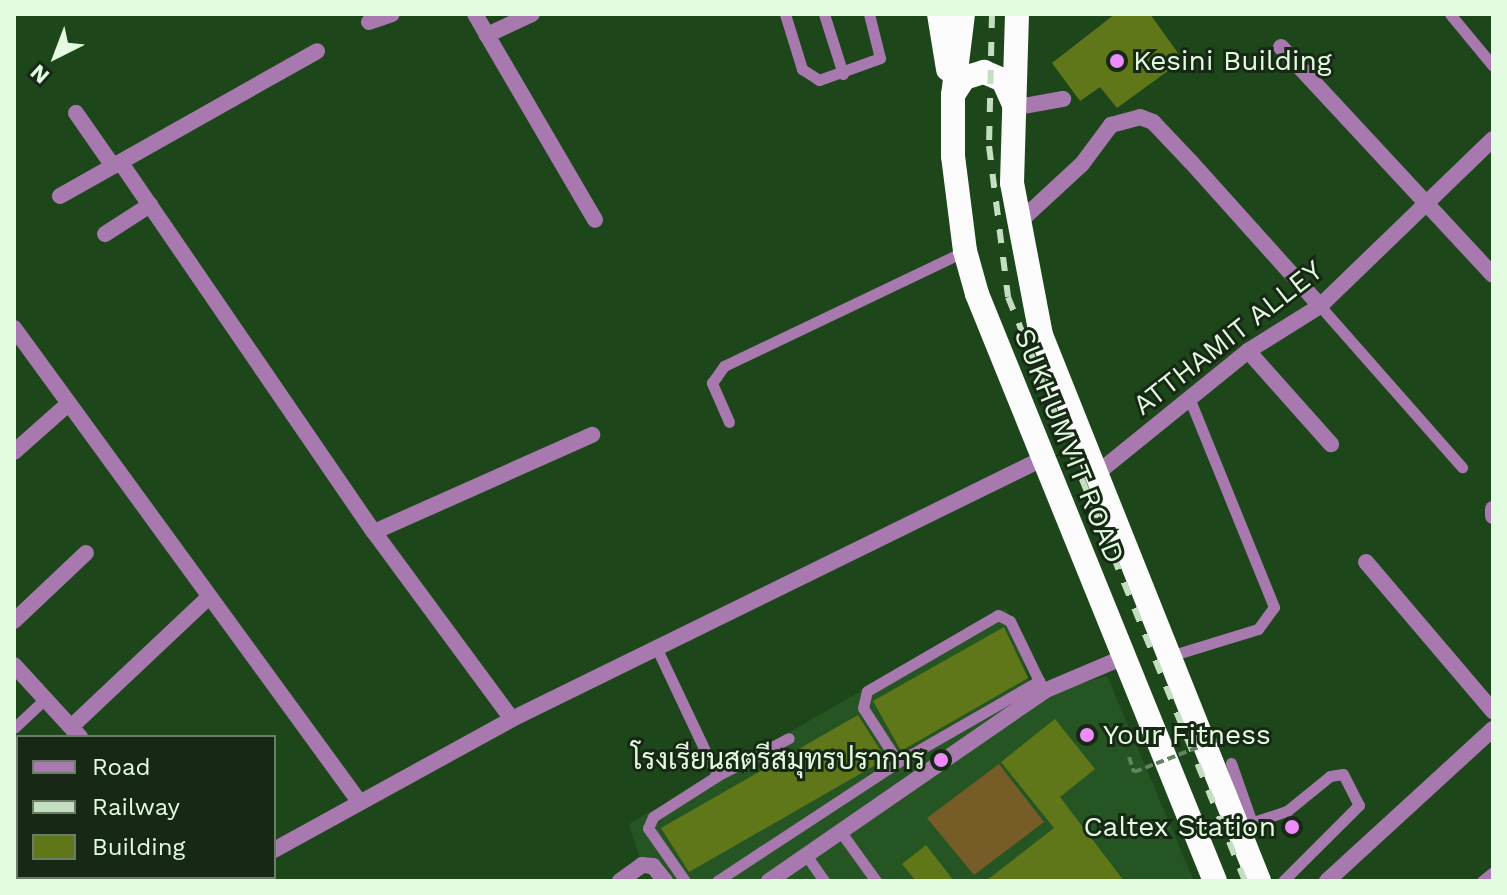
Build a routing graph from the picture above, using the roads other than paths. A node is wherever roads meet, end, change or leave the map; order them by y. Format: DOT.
graph roads {
  1 [pos="392,14"];
  2 [pos="475,14"];
  3 [pos="532,14"];
  4 [pos="785,14"];
  5 [pos="824,14"];
  6 [pos="869,14"];
  7 [pos="939,14"];
  8 [pos="963,14"];
  9 [pos="1017,14"];
  10 [pos="1450,14"];
  11 [pos="369,22"];
  12 [pos="487,35"];
  13 [pos="1281,47"];
  14 [pos="317,51"];
  15 [pos="1493,66"];
  16 [pos="843,74"];
  17 [pos="953,95"];
  18 [pos="1063,99"];
  19 [pos="1013,108"];
  20 [pos="76,113"];
  21 [pos="1493,139"];
  22 [pos="117,164"];
  23 [pos="60,196"];
  24 [pos="1423,202"];
  25 [pos="150,205"];
  26 [pos="595,220"];
  27 [pos="1018,223"];
  28 [pos="105,234"];
  29 [pos="965,251"];
  30 [pos="1493,275"];
  31 [pos="1320,306"];
  32 [pos="14,328"];
  33 [pos="1248,351"];
  34 [pos="1190,400"];
  35 [pos="68,404"];
  36 [pos="729,422"];
  37 [pos="592,435"];
  38 [pos="1331,444"];
  39 [pos="14,452"];
  40 [pos="1040,460"];
  41 [pos="1462,467"];
  42 [pos="1095,475"];
  43 [pos="1493,509"];
  44 [pos="1493,516"];
  45 [pos="374,532"];
  46 [pos="86,553"];
  47 [pos="1366,562"];
  48 [pos="207,599"];
  49 [pos="14,621"];
  50 [pos="657,649"];
  51 [pos="1169,656"];
  52 [pos="1124,657"];
  53 [pos="14,665"];
  54 [pos="1042,686"];
  55 [pos="45,699"];
  56 [pos="1493,711"];
  57 [pos="512,719"];
  58 [pos="14,728"];
  59 [pos="1493,729"];
  60 [pos="75,732"];
  61 [pos="789,738"];
  62 [pos="898,762"];
  63 [pos="1231,763"];
  64 [pos="717,776"];
  65 [pos="358,800"];
  66 [pos="1245,825"];
  67 [pos="840,831"];
  68 [pos="276,849"];
  69 [pos="806,855"];
  70 [pos="1493,872"];
  71 [pos="620,881"];
  72 [pos="665,881"];
  73 [pos="685,881"];
  74 [pos="717,881"];
  75 [pos="769,881"];
  76 [pos="824,881"];
  77 [pos="876,881"];
  78 [pos="1215,881"];
  79 [pos="1259,881"];
  80 [pos="1283,881"];
  81 [pos="1327,881"];
  82 [pos="1482,881"];
  1 -- 11 [label="street"];
  2 -- 12 [label="street"];
  3 -- 12 [label="street"];
  4 -- 16 [label="lane"];
  5 -- 16 [label="lane"];
  6 -- 16 [label="lane"];
  7 -- 17 [label="highway"];
  8 -- 17 [label="highway, SUKHUMVIT ROAD"];
  9 -- 19 [label="highway, SUKHUMVIT ROAD"];
  10 -- 15 [label="lane"];
  12 -- 26 [label="street"];
  13 -- 24 [label="street"];
  14 -- 22 [label="street"];
  17 -- 19 [label="highway"];
  17 -- 29 [label="highway, SUKHUMVIT ROAD"];
  18 -- 19 [label="street"];
  19 -- 27 [label="highway, SUKHUMVIT ROAD"];
  20 -- 22 [label="street"];
  21 -- 24 [label="street, ATTHAMIT ALLEY"];
  22 -- 23 [label="street"];
  22 -- 25 [label="street"];
  24 -- 30 [label="street"];
  24 -- 31 [label="street, ATTHAMIT ALLEY"];
  25 -- 28 [label="street"];
  25 -- 45 [label="street"];
  27 -- 31 [label="street"];
  27 -- 42 [label="highway, SUKHUMVIT ROAD"];
  29 -- 36 [label="lane"];
  29 -- 40 [label="highway, SUKHUMVIT ROAD"];
  31 -- 33 [label="street, ATTHAMIT ALLEY"];
  31 -- 41 [label="lane"];
  32 -- 35 [label="street"];
  33 -- 34 [label="street, ATTHAMIT ALLEY"];
  33 -- 38 [label="street"];
  34 -- 42 [label="street, ATTHAMIT ALLEY"];
  34 -- 51 [label="lane"];
  35 -- 39 [label="street"];
  35 -- 48 [label="street"];
  37 -- 45 [label="street"];
  40 -- 50 [label="street"];
  40 -- 52 [label="highway, SUKHUMVIT ROAD"];
  42 -- 51 [label="highway, SUKHUMVIT ROAD"];
  43 -- 44 [label="street"];
  45 -- 57 [label="street"];
  46 -- 49 [label="street"];
  47 -- 56 [label="street"];
  48 -- 60 [label="street"];
  48 -- 65 [label="street"];
  50 -- 57 [label="street"];
  50 -- 64 [label="lane"];
  51 -- 66 [label="highway, SUKHUMVIT ROAD"];
  52 -- 54 [label="street"];
  52 -- 78 [label="highway, SUKHUMVIT ROAD"];
  53 -- 55 [label="street"];
  54 -- 62 [label="lane"];
  54 -- 62 [label="lane"];
  54 -- 67 [label="street"];
  55 -- 58 [label="lane"];
  55 -- 60 [label="street"];
  57 -- 65 [label="street"];
  59 -- 81 [label="street"];
  61 -- 64 [label="lane"];
  62 -- 74 [label="lane"];
  63 -- 66 [label="lane"];
  64 -- 73 [label="lane"];
  65 -- 68 [label="street"];
  66 -- 79 [label="highway, SUKHUMVIT ROAD"];
  66 -- 80 [label="lane"];
  67 -- 69 [label="street"];
  67 -- 77 [label="lane"];
  69 -- 75 [label="street"];
  69 -- 76 [label="lane"];
  70 -- 82 [label="lane"];
  71 -- 72 [label="street"];
}
